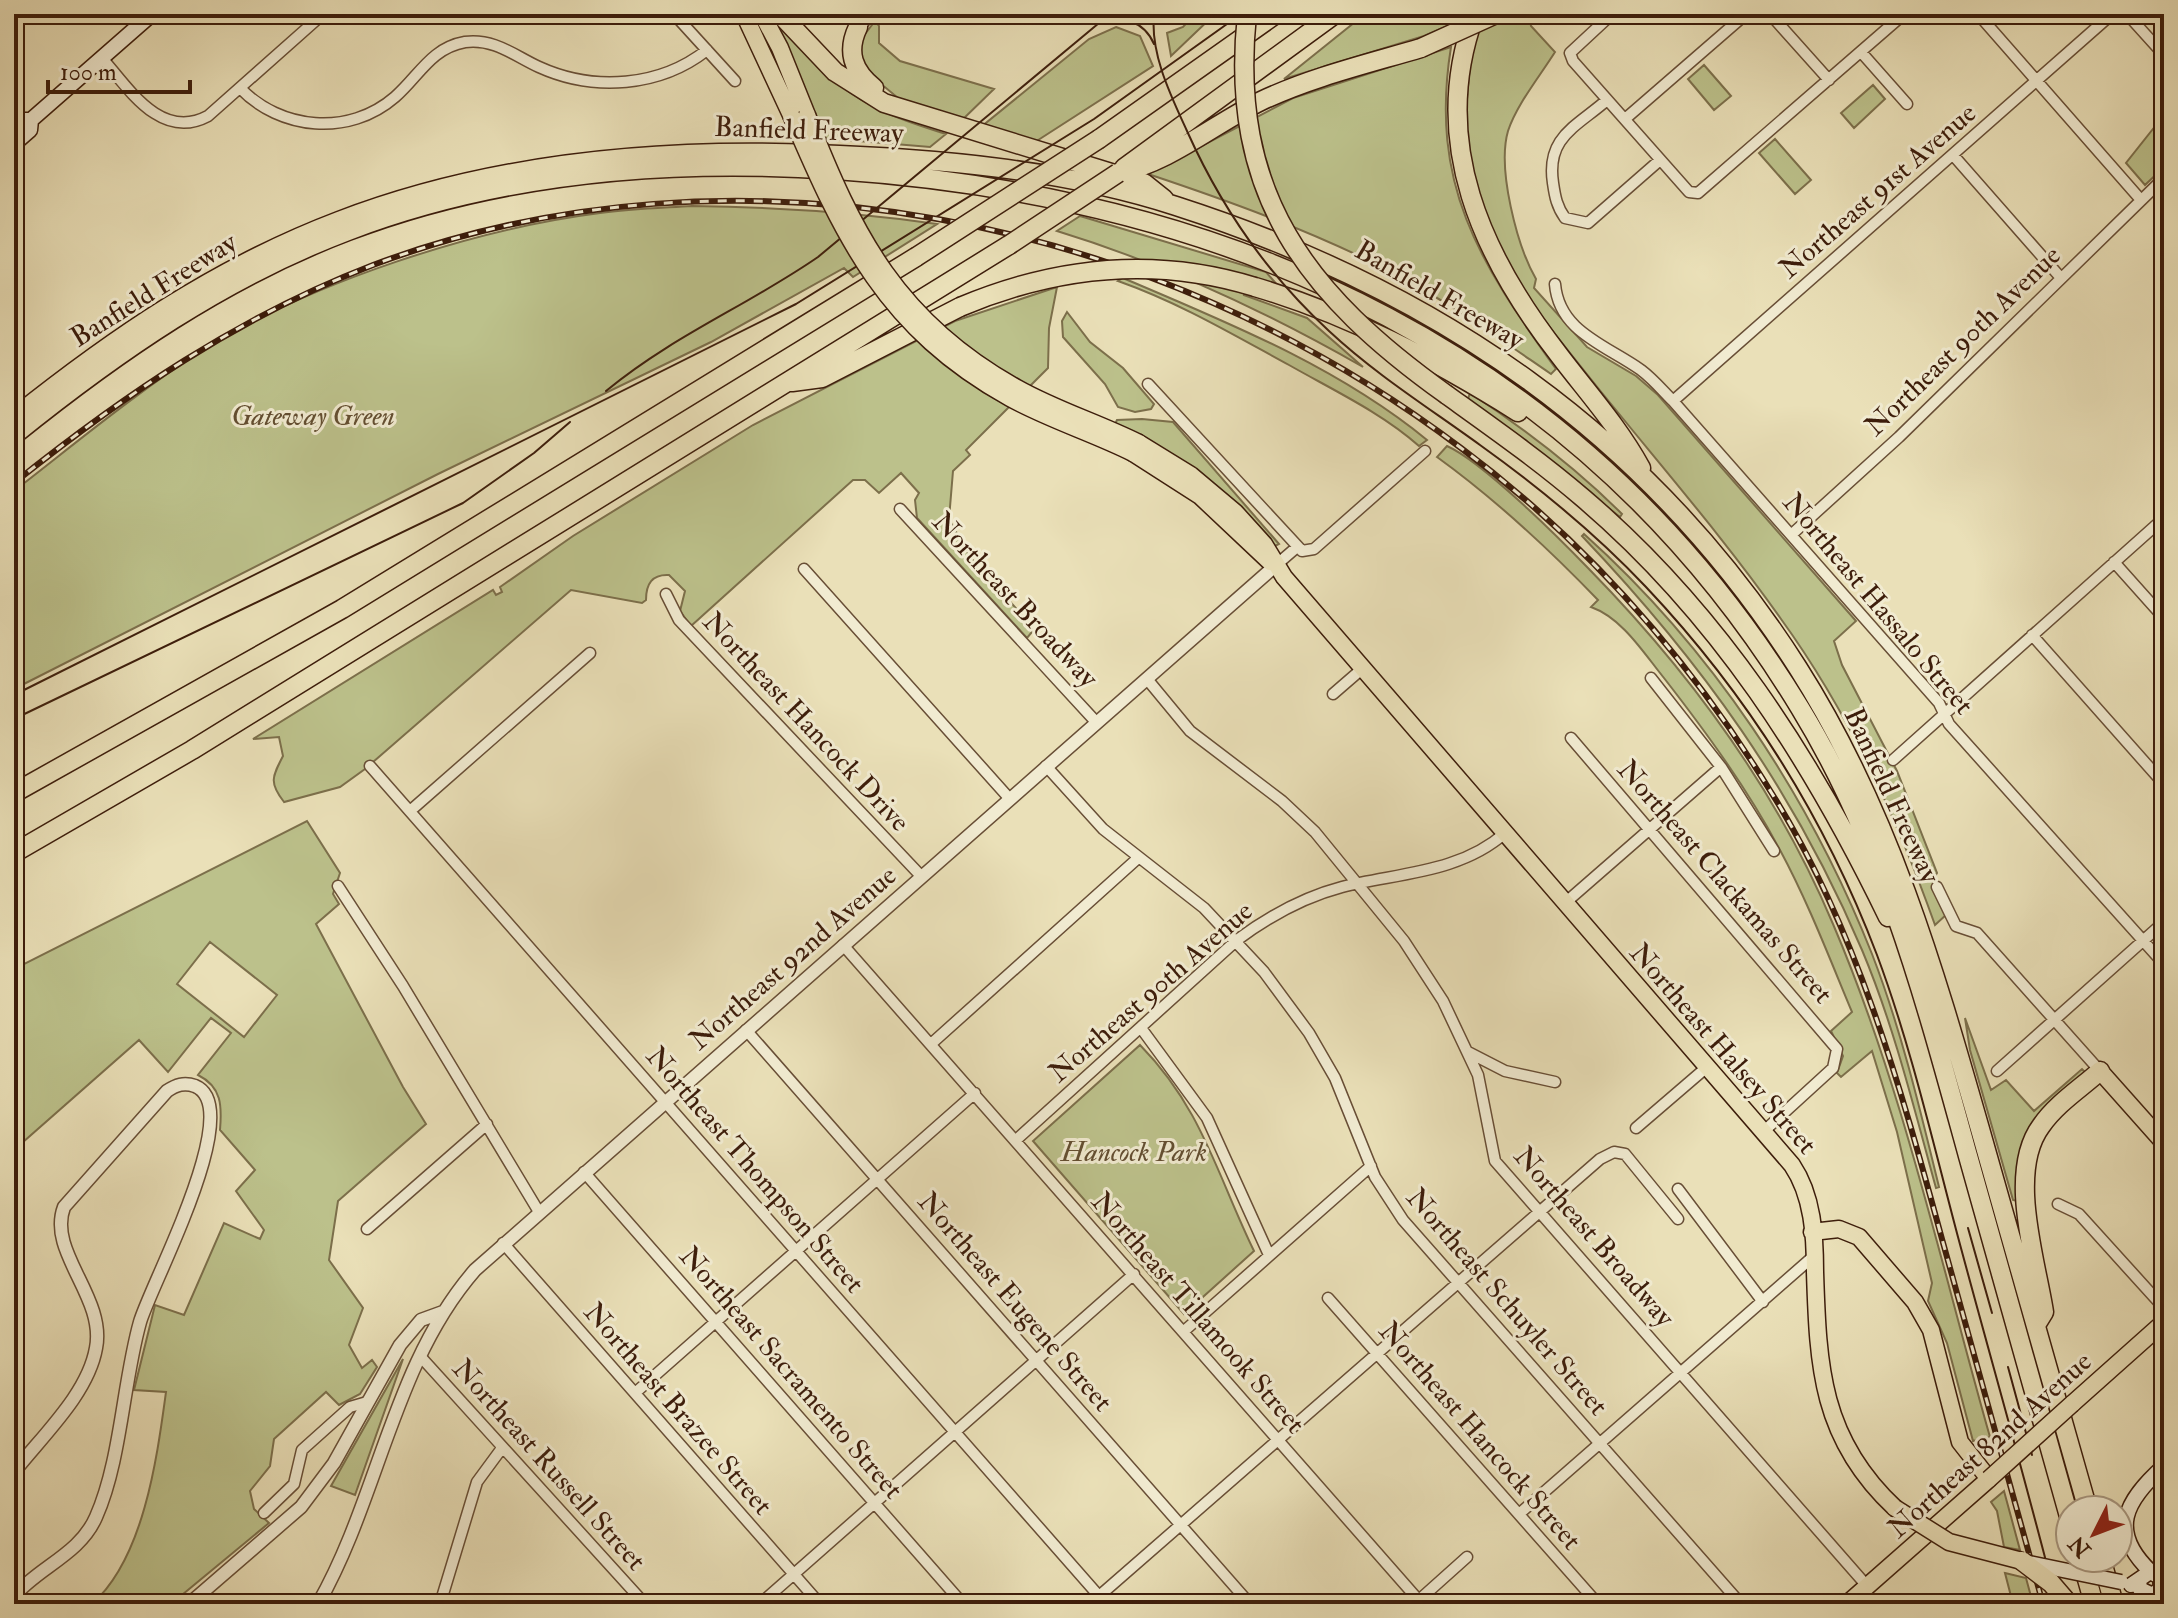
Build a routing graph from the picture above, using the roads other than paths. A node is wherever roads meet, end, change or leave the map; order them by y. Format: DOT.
graph roads {
  1 [pos="152,14"];
  2 [pos="323,14"];
  3 [pos="674,14"];
  4 [pos="744,14"];
  5 [pos="762,14"];
  6 [pos="780,14"];
  7 [pos="1247,14"];
  8 [pos="1257,14"];
  9 [pos="1276,14"];
  10 [pos="1335,14"];
  11 [pos="1475,14"];
  12 [pos="1496,14"];
  13 [pos="1612,14"];
  14 [pos="1746,14"];
  15 [pos="1770,14"];
  16 [pos="1904,14"];
  17 [pos="1978,14"];
  18 [pos="2112,14"];
  19 [pos="2127,14"];
  20 [pos="864,21"];
  21 [pos="707,50"];
  22 [pos="1226,50"];
  23 [pos="1861,52"];
  24 [pos="2164,55"];
  25 [pos="102,58"];
  26 [pos="1829,80"];
  27 [pos="735,81"];
  28 [pos="2037,82"];
  29 [pos="240,88"];
  30 [pos="1607,100"];
  31 [pos="1907,104"];
  32 [pos="900,110"];
  33 [pos="799,115"];
  34 [pos="1625,119"];
  35 [pos="31,120"];
  36 [pos="14,125"];
  37 [pos="14,144"];
  38 [pos="1153,154"];
  39 [pos="1953,155"];
  40 [pos="1660,160"];
  41 [pos="2164,178"];
  42 [pos="2141,200"];
  43 [pos="1173,205"];
  44 [pos="2061,278"];
  45 [pos="1555,284"];
  46 [pos="788,383"];
  47 [pos="1148,384"];
  48 [pos="1673,401"];
  49 [pos="14,418"];
  50 [pos="14,435"];
  51 [pos="1573,444"];
  52 [pos="1425,451"];
  53 [pos="1648,481"];
  54 [pos="900,509"];
  55 [pos="2164,518"];
  56 [pos="1791,535"];
  57 [pos="1297,547"];
  58 [pos="2114,562"];
  59 [pos="1275,566"];
  60 [pos="804,569"];
  61 [pos="666,594"];
  62 [pos="2164,618"];
  63 [pos="2032,635"];
  64 [pos="590,653"];
  65 [pos="1363,668"];
  66 [pos="1651,678"];
  67 [pos="1147,679"];
  68 [pos="1333,694"];
  69 [pos="1944,714"];
  70 [pos="1097,723"];
  71 [pos="1571,738"];
  72 [pos="1893,760"];
  73 [pos="370,766"];
  74 [pos="1046,766"];
  75 [pos="1721,767"];
  76 [pos="2164,784"];
  77 [pos="14,793"];
  78 [pos="1009,798"];
  79 [pos="410,811"];
  80 [pos="1649,829"];
  81 [pos="1505,833"];
  82 [pos="1774,851"];
  83 [pos="14,853"];
  84 [pos="1137,859"];
  85 [pos="921,876"];
  86 [pos="1360,883"];
  87 [pos="338,886"];
  88 [pos="1937,887"];
  89 [pos="1565,903"];
  90 [pos="2164,922"];
  91 [pos="1237,940"];
  92 [pos="2143,940"];
  93 [pos="843,945"];
  94 [pos="2164,964"];
  95 [pos="1920,983"];
  96 [pos="2054,1020"];
  97 [pos="1141,1028"];
  98 [pos="746,1030"];
  99 [pos="931,1044"];
  100 [pos="1468,1052"];
  101 [pos="1707,1067"];
  102 [pos="1997,1071"];
  103 [pos="2100,1071"];
  104 [pos="1555,1082"];
  105 [pos="975,1093"];
  106 [pos="665,1101"];
  107 [pos="487,1124"];
  108 [pos="1636,1128"];
  109 [pos="1763,1132"];
  110 [pos="1016,1140"];
  111 [pos="2164,1143"];
  112 [pos="1371,1166"];
  113 [pos="584,1172"];
  114 [pos="877,1179"];
  115 [pos="1678,1189"];
  116 [pos="2058,1204"];
  117 [pos="539,1212"];
  118 [pos="1540,1213"];
  119 [pos="1678,1219"];
  120 [pos="367,1229"];
  121 [pos="1812,1232"];
  122 [pos="503,1243"];
  123 [pos="796,1251"];
  124 [pos="1269,1255"];
  125 [pos="1815,1255"];
  126 [pos="1134,1274"];
  127 [pos="1458,1284"];
  128 [pos="1328,1298"];
  129 [pos="1763,1302"];
  130 [pos="2164,1308"];
  131 [pos="443,1312"];
  132 [pos="716,1322"];
  133 [pos="2164,1322"];
  134 [pos="2036,1325"];
  135 [pos="1183,1332"];
  136 [pos="1378,1354"];
  137 [pos="420,1356"];
  138 [pos="1036,1361"];
  139 [pos="1680,1371"];
  140 [pos="635,1393"];
  141 [pos="367,1402"];
  142 [pos="955,1432"];
  143 [pos="1279,1440"];
  144 [pos="1600,1443"];
  145 [pos="502,1448"];
  146 [pos="2164,1466"];
  147 [pos="14,1472"];
  148 [pos="1986,1482"];
  149 [pos="2063,1494"];
  150 [pos="2084,1494"];
  151 [pos="875,1503"];
  152 [pos="264,1513"];
  153 [pos="1519,1514"];
  154 [pos="1181,1525"];
  155 [pos="1467,1557"];
  156 [pos="2022,1561"];
  157 [pos="2086,1574"];
  158 [pos="2106,1574"];
  159 [pos="794,1575"];
  160 [pos="2139,1578"];
  161 [pos="1867,1586"];
  162 [pos="2162,1590"];
  163 [pos="14,1596"];
  164 [pos="1099,1601"];
  165 [pos="1421,1602"];
  166 [pos="189,1604"];
  167 [pos="318,1604"];
  168 [pos="440,1604"];
  169 [pos="645,1604"];
  170 [pos="760,1604"];
  171 [pos="820,1604"];
  172 [pos="963,1604"];
  173 [pos="1250,1604"];
  174 [pos="1598,1604"];
  175 [pos="1741,1604"];
  176 [pos="1847,1604"];
  177 [pos="2069,1604"];
  178 [pos="2094,1604"];
  179 [pos="2114,1604"];
  1 -- 25 [label="main road"];
  2 -- 29 [label="street"];
  3 -- 21 [label="street"];
  4 -- 33 [label="main road, Northeast Halsey Street"];
  5 -- 33 [label="main road, Northeast Halsey Street"];
  6 -- 32 [label="highway"];
  7 -- 95 [label="highway, bridge"];
  8 -- 22 [label="highway"];
  9 -- 22 [label="highway"];
  10 -- 38 [label="highway"];
  11 -- 53 [label="highway"];
  12 -- 38 [label="highway, bridge"];
  13 -- 30 [label="street"];
  14 -- 34 [label="street"];
  15 -- 26 [label="street"];
  16 -- 23 [label="street"];
  17 -- 28 [label="street"];
  18 -- 28 [label="street, Northeast 91st Avenue"];
  19 -- 24 [label="street"];
  20 -- 32 [label="highway"];
  21 -- 27 [label="street"];
  21 -- 29 [label="street"];
  22 -- 77 [label="highway, bridge"];
  23 -- 26 [label="street"];
  23 -- 31 [label="street"];
  25 -- 29 [label="street"];
  25 -- 35 [label="main road"];
  26 -- 40 [label="street"];
  28 -- 39 [label="street, Northeast 91st Avenue"];
  28 -- 42 [label="street"];
  30 -- 34 [label="street"];
  30 -- 40 [label="street"];
  32 -- 43 [label="highway"];
  33 -- 59 [label="main road, Northeast Halsey Street, bridge"];
  34 -- 40 [label="street"];
  35 -- 36 [label="main road"];
  35 -- 37 [label="main road"];
  38 -- 46 [label="highway, bridge"];
  39 -- 44 [label="street"];
  39 -- 48 [label="street, Northeast 91st Avenue"];
  41 -- 42 [label="street, Northeast 90th Avenue"];
  42 -- 44 [label="street, Northeast 90th Avenue"];
  43 -- 49 [label="highway, Banfield Freeway"];
  43 -- 53 [label="highway, Banfield Freeway"];
  44 -- 56 [label="street, Northeast 90th Avenue"];
  45 -- 48 [label="street, Northeast Hassalo Street"];
  46 -- 51 [label="highway, bridge"];
  46 -- 83 [label="highway"];
  47 -- 57 [label="street"];
  48 -- 56 [label="street, Northeast Hassalo Street"];
  50 -- 51 [label="highway, Banfield Freeway"];
  51 -- 95 [label="highway, Banfield Freeway"];
  52 -- 57 [label="street, Northeast 92nd Avenue"];
  53 -- 134 [label="highway, Banfield Freeway"];
  54 -- 70 [label="street, Northeast Broadway"];
  55 -- 58 [label="street"];
  56 -- 69 [label="street, Northeast Hassalo Street"];
  57 -- 59 [label="street, Northeast 92nd Avenue"];
  58 -- 62 [label="street"];
  58 -- 63 [label="street"];
  59 -- 65 [label="main road, Northeast Halsey Street"];
  59 -- 67 [label="street, Northeast 92nd Avenue"];
  60 -- 78 [label="street"];
  61 -- 85 [label="street, Northeast Hancock Drive"];
  63 -- 69 [label="street"];
  63 -- 76 [label="street"];
  64 -- 79 [label="street"];
  65 -- 68 [label="street"];
  65 -- 81 [label="main road, Northeast Halsey Street"];
  66 -- 75 [label="street"];
  67 -- 70 [label="street, Northeast 92nd Avenue"];
  67 -- 86 [label="street, Northeast Broadway"];
  69 -- 72 [label="street"];
  69 -- 92 [label="street, Northeast Hassalo Street"];
  70 -- 74 [label="street, Northeast 92nd Avenue"];
  71 -- 80 [label="street, Northeast Clackamas Street"];
  73 -- 79 [label="street, Northeast Thompson Street"];
  74 -- 78 [label="street, Northeast 92nd Avenue"];
  74 -- 84 [label="street, Northeast Schuyler Street"];
  75 -- 80 [label="street"];
  75 -- 82 [label="street"];
  78 -- 85 [label="street, Northeast 92nd Avenue"];
  79 -- 106 [label="street, Northeast Thompson Street"];
  80 -- 89 [label="street"];
  80 -- 109 [label="street, Northeast Clackamas Street"];
  81 -- 86 [label="street, Northeast 90th Avenue"];
  81 -- 89 [label="main road, Northeast Halsey Street"];
  84 -- 91 [label="street, Northeast Schuyler Street"];
  84 -- 99 [label="street"];
  85 -- 93 [label="street, Northeast 92nd Avenue"];
  86 -- 91 [label="street, Northeast 90th Avenue"];
  86 -- 100 [label="street, Northeast Broadway"];
  87 -- 107 [label="street"];
  88 -- 96 [label="street"];
  89 -- 101 [label="main road, Northeast Halsey Street"];
  90 -- 92 [label="street"];
  91 -- 97 [label="street, Northeast 90th Avenue"];
  91 -- 112 [label="street, Northeast Schuyler Street"];
  92 -- 94 [label="street, Northeast Hassalo Street"];
  92 -- 96 [label="street"];
  93 -- 98 [label="street, Northeast 92nd Avenue"];
  93 -- 99 [label="street, Northeast Tillamook Street"];
  95 -- 149 [label="highway, Banfield Freeway"];
  96 -- 102 [label="street"];
  96 -- 103 [label="street"];
  97 -- 110 [label="street, Northeast 90th Avenue"];
  97 -- 124 [label="street"];
  98 -- 106 [label="street, Northeast 92nd Avenue"];
  98 -- 114 [label="street, Northeast Eugene Street"];
  99 -- 105 [label="street, Northeast Tillamook Street"];
  100 -- 104 [label="street"];
  100 -- 118 [label="street, Northeast Broadway"];
  101 -- 108 [label="street"];
  101 -- 109 [label="main road, Northeast Halsey Street"];
  103 -- 111 [label="main road"];
  103 -- 134 [label="highway"];
  105 -- 110 [label="street, Northeast Tillamook Street"];
  105 -- 114 [label="street"];
  106 -- 113 [label="street, Northeast 92nd Avenue"];
  106 -- 123 [label="street, Northeast Thompson Street"];
  107 -- 117 [label="street"];
  107 -- 120 [label="street"];
  109 -- 121 [label="main road, Northeast Halsey Street"];
  110 -- 126 [label="street, Northeast Tillamook Street"];
  112 -- 124 [label="street"];
  112 -- 127 [label="street, Northeast Schuyler Street"];
  113 -- 117 [label="street, Northeast 92nd Avenue"];
  113 -- 132 [label="street, Northeast Sacramento Street"];
  114 -- 123 [label="street"];
  114 -- 138 [label="street, Northeast Eugene Street"];
  115 -- 129 [label="street"];
  116 -- 130 [label="street"];
  117 -- 122 [label="street, Northeast 92nd Avenue"];
  118 -- 119 [label="street"];
  118 -- 127 [label="street"];
  118 -- 139 [label="street, Northeast Broadway"];
  121 -- 125 [label="main road, Northeast Halsey Street"];
  121 -- 148 [label="main road"];
  122 -- 131 [label="street, Northeast 92nd Avenue"];
  122 -- 140 [label="street, Northeast Brazee Street"];
  123 -- 132 [label="street"];
  123 -- 142 [label="street, Northeast Thompson Street"];
  124 -- 135 [label="street"];
  125 -- 129 [label="street"];
  125 -- 156 [label="main road, Northeast Halsey Street, bridge"];
  126 -- 135 [label="street, Northeast Tillamook Street"];
  126 -- 138 [label="street"];
  127 -- 136 [label="street"];
  127 -- 144 [label="street, Northeast Schuyler Street"];
  128 -- 136 [label="street, Northeast Hancock Street"];
  129 -- 139 [label="street"];
  131 -- 137 [label="street, Northeast 92nd Avenue"];
  131 -- 141 [label="street"];
  132 -- 140 [label="street"];
  132 -- 151 [label="street, Northeast Sacramento Street"];
  133 -- 148 [label="main road, Northeast 82nd Avenue, bridge"];
  134 -- 150 [label="highway, Banfield Freeway"];
  135 -- 143 [label="street, Northeast Tillamook Street"];
  136 -- 143 [label="street"];
  136 -- 153 [label="street, Northeast Hancock Street"];
  137 -- 145 [label="street, Northeast Russell Street"];
  137 -- 167 [label="street, Northeast 92nd Avenue"];
  138 -- 142 [label="street"];
  138 -- 154 [label="street, Northeast Eugene Street"];
  139 -- 144 [label="street"];
  139 -- 161 [label="street, Northeast Broadway"];
  140 -- 159 [label="street, Northeast Brazee Street"];
  141 -- 152 [label="street"];
  141 -- 166 [label="street"];
  142 -- 151 [label="street"];
  142 -- 164 [label="street, Northeast Thompson Street"];
  143 -- 154 [label="street"];
  143 -- 165 [label="street, Northeast Tillamook Street"];
  144 -- 153 [label="street"];
  144 -- 175 [label="street, Northeast Schuyler Street"];
  145 -- 168 [label="street"];
  145 -- 169 [label="street, Northeast Russell Street"];
  146 -- 160 [label="main road"];
  147 -- 163 [label="street"];
  148 -- 161 [label="main road, Northeast 82nd Avenue"];
  151 -- 159 [label="street"];
  151 -- 172 [label="street, Northeast Sacramento Street"];
  153 -- 174 [label="street, Northeast Hancock Street"];
  154 -- 164 [label="street"];
  154 -- 173 [label="street, Northeast Eugene Street"];
  155 -- 165 [label="street"];
  156 -- 160 [label="main road, Northeast Halsey Street, bridge"];
  156 -- 177 [label="highway, bridge"];
  157 -- 178 [label="highway"];
  158 -- 179 [label="highway"];
  159 -- 170 [label="street"];
  159 -- 171 [label="street, Northeast Brazee Street"];
  160 -- 162 [label="main road"];
  161 -- 176 [label="main road, Northeast 82nd Avenue"];
}
